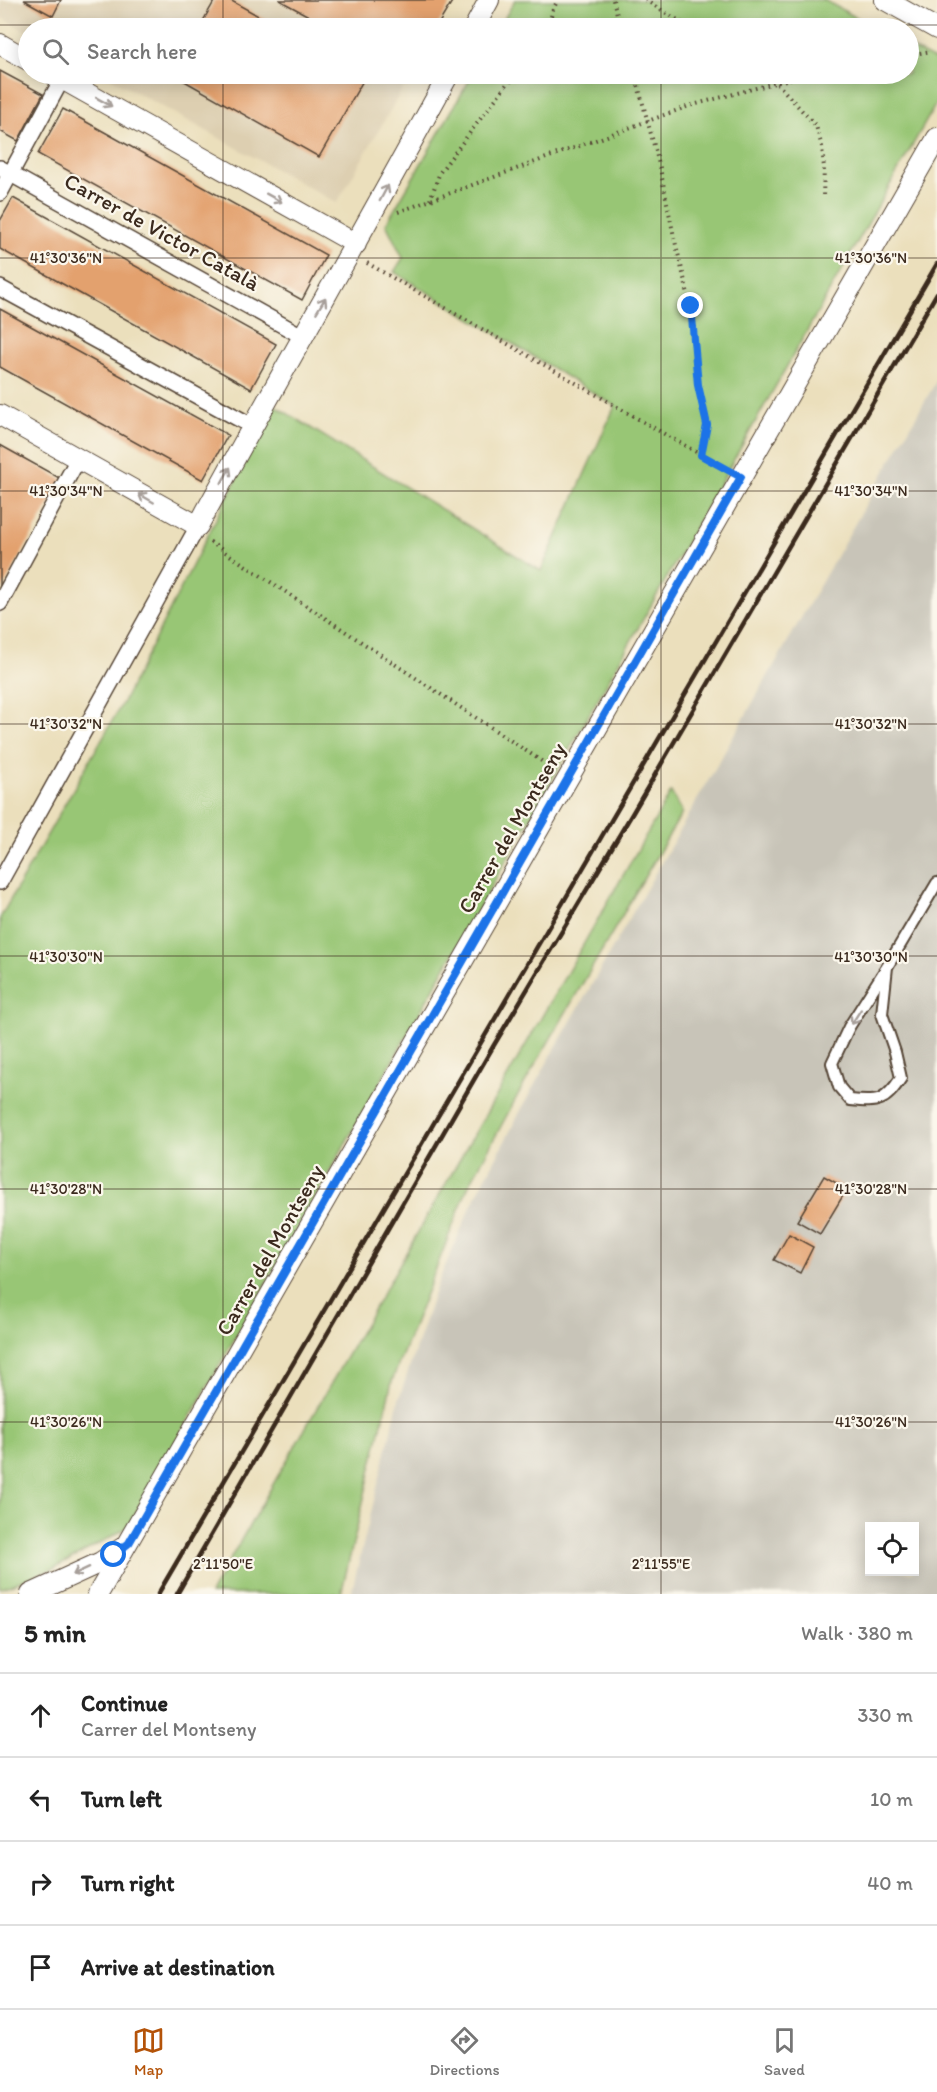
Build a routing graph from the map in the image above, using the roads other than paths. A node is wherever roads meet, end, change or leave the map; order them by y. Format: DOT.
graph roads {
  1 [pos="489,0"];
  2 [pos="885,0"];
  3 [pos="479,18"];
  4 [pos="917,18"];
  5 [pos="919,19"];
  6 [pos="937,29"];
  7 [pos="0,44"];
  8 [pos="18,54"];
  9 [pos="54,84"];
  10 [pos="72,84"];
  11 [pos="444,84"];
  12 [pos="937,138"];
  13 [pos="6,171"];
  14 [pos="0,193"];
  15 [pos="354,249"];
  16 [pos="0,288"];
  17 [pos="302,336"];
  18 [pos="0,415"];
  19 [pos="252,426"];
  20 [pos="78,459"];
  21 [pos="196,529"];
  22 [pos="0,603"];
  23 [pos="0,882"];
  24 [pos="937,883"];
  25 [pos="887,967"];
  26 [pos="129,1543"];
  27 [pos="31,1594"];
  28 [pos="98,1594"];
  1 -- 3 [label="street"];
  2 -- 4 [label="street"];
  5 -- 6 [label="street"];
  7 -- 8 [label="street"];
  9 -- 13 [label="street"];
  10 -- 15 [label="street, one-way"];
  15 -- 11 [label="street, one-way"];
  12 -- 26 [label="street, Carrer del Montseny"];
  13 -- 14 [label="street"];
  13 -- 17 [label="street, Carrer de Victor Català"];
  17 -- 15 [label="street, one-way"];
  16 -- 19 [label="street"];
  17 -- 19 [label="street"];
  18 -- 20 [label="street"];
  21 -- 19 [label="street, one-way"];
  21 -- 20 [label="street, one-way"];
  20 -- 22 [label="street"];
  21 -- 23 [label="street"];
  24 -- 25 [label="lane"];
  25 -- 25 [label="lane, one-way"];
  26 -- 27 [label="street, Carrer del Montseny, one-way"];
  26 -- 28 [label="street, Carrer del Montseny"];
}
